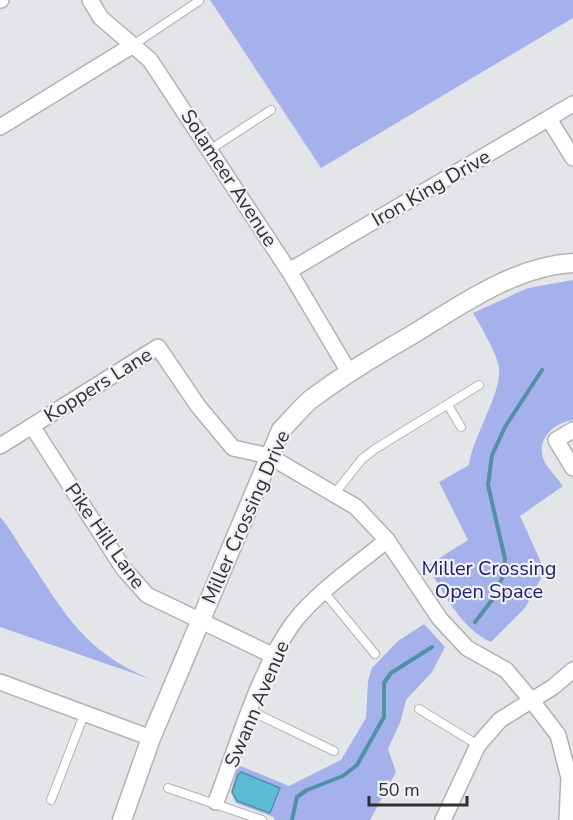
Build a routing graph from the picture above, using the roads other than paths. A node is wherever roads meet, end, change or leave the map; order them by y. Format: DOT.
graph roads {
  1 [pos="90,0"];
  2 [pos="199,1"];
  3 [pos="134,45"];
  4 [pos="573,104"];
  5 [pos="271,110"];
  6 [pos="549,119"];
  7 [pos="0,128"];
  8 [pos="211,149"];
  9 [pos="573,158"];
  10 [pos="573,263"];
  11 [pos="289,271"];
  12 [pos="349,372"];
  13 [pos="479,385"];
  14 [pos="448,405"];
  15 [pos="33,426"];
  16 [pos="461,427"];
  17 [pos="573,430"];
  18 [pos="0,446"];
  19 [pos="268,456"];
  20 [pos="573,468"];
  21 [pos="335,493"];
  22 [pos="387,540"];
  23 [pos="324,592"];
  24 [pos="200,620"];
  25 [pos="375,654"];
  26 [pos="274,656"];
  27 [pos="573,670"];
  28 [pos="0,682"];
  29 [pos="532,701"];
  30 [pos="419,709"];
  31 [pos="250,711"];
  32 [pos="85,712"];
  33 [pos="151,738"];
  34 [pos="478,745"];
  35 [pos="334,751"];
  36 [pos="168,788"];
  37 [pos="51,800"];
  38 [pos="216,802"];
  39 [pos="122,820"];
  40 [pos="262,820"];
  41 [pos="443,820"];
  42 [pos="567,820"];
  1 -- 3 [label="street, Solameer Avenue"];
  2 -- 3 [label="lane"];
  3 -- 7 [label="street"];
  3 -- 8 [label="street, Solameer Avenue"];
  4 -- 6 [label="street, Iron King Drive"];
  5 -- 8 [label="lane"];
  6 -- 9 [label="street"];
  6 -- 11 [label="street, Iron King Drive"];
  8 -- 11 [label="street, Solameer Avenue"];
  10 -- 12 [label="street, Miller Crossing Drive"];
  11 -- 12 [label="street, Solameer Avenue"];
  12 -- 19 [label="street, Miller Crossing Drive"];
  13 -- 14 [label="lane"];
  14 -- 16 [label="lane"];
  14 -- 21 [label="lane"];
  15 -- 18 [label="street, Koppers Lane"];
  15 -- 19 [label="street, Koppers Lane"];
  15 -- 24 [label="street, Pike Hill Lane"];
  17 -- 20 [label="street"];
  19 -- 21 [label="street, Koppers Lane"];
  19 -- 24 [label="street, Miller Crossing Drive"];
  21 -- 22 [label="street, Koppers Lane"];
  22 -- 23 [label="street, Swann Avenue"];
  22 -- 29 [label="street, Koppers Lane"];
  23 -- 25 [label="lane"];
  23 -- 26 [label="street, Swann Avenue"];
  24 -- 26 [label="street, Pike Hill Lane"];
  24 -- 33 [label="street, Miller Crossing Drive"];
  26 -- 31 [label="street, Swann Avenue"];
  27 -- 29 [label="street"];
  28 -- 32 [label="street"];
  29 -- 34 [label="street"];
  29 -- 42 [label="street, Koppers Lane"];
  30 -- 34 [label="lane"];
  31 -- 35 [label="lane"];
  31 -- 38 [label="street, Swann Avenue"];
  32 -- 33 [label="street"];
  32 -- 37 [label="lane"];
  33 -- 39 [label="street, Miller Crossing Drive"];
  34 -- 41 [label="street"];
  36 -- 38 [label="lane"];
  38 -- 40 [label="lane"];
}
